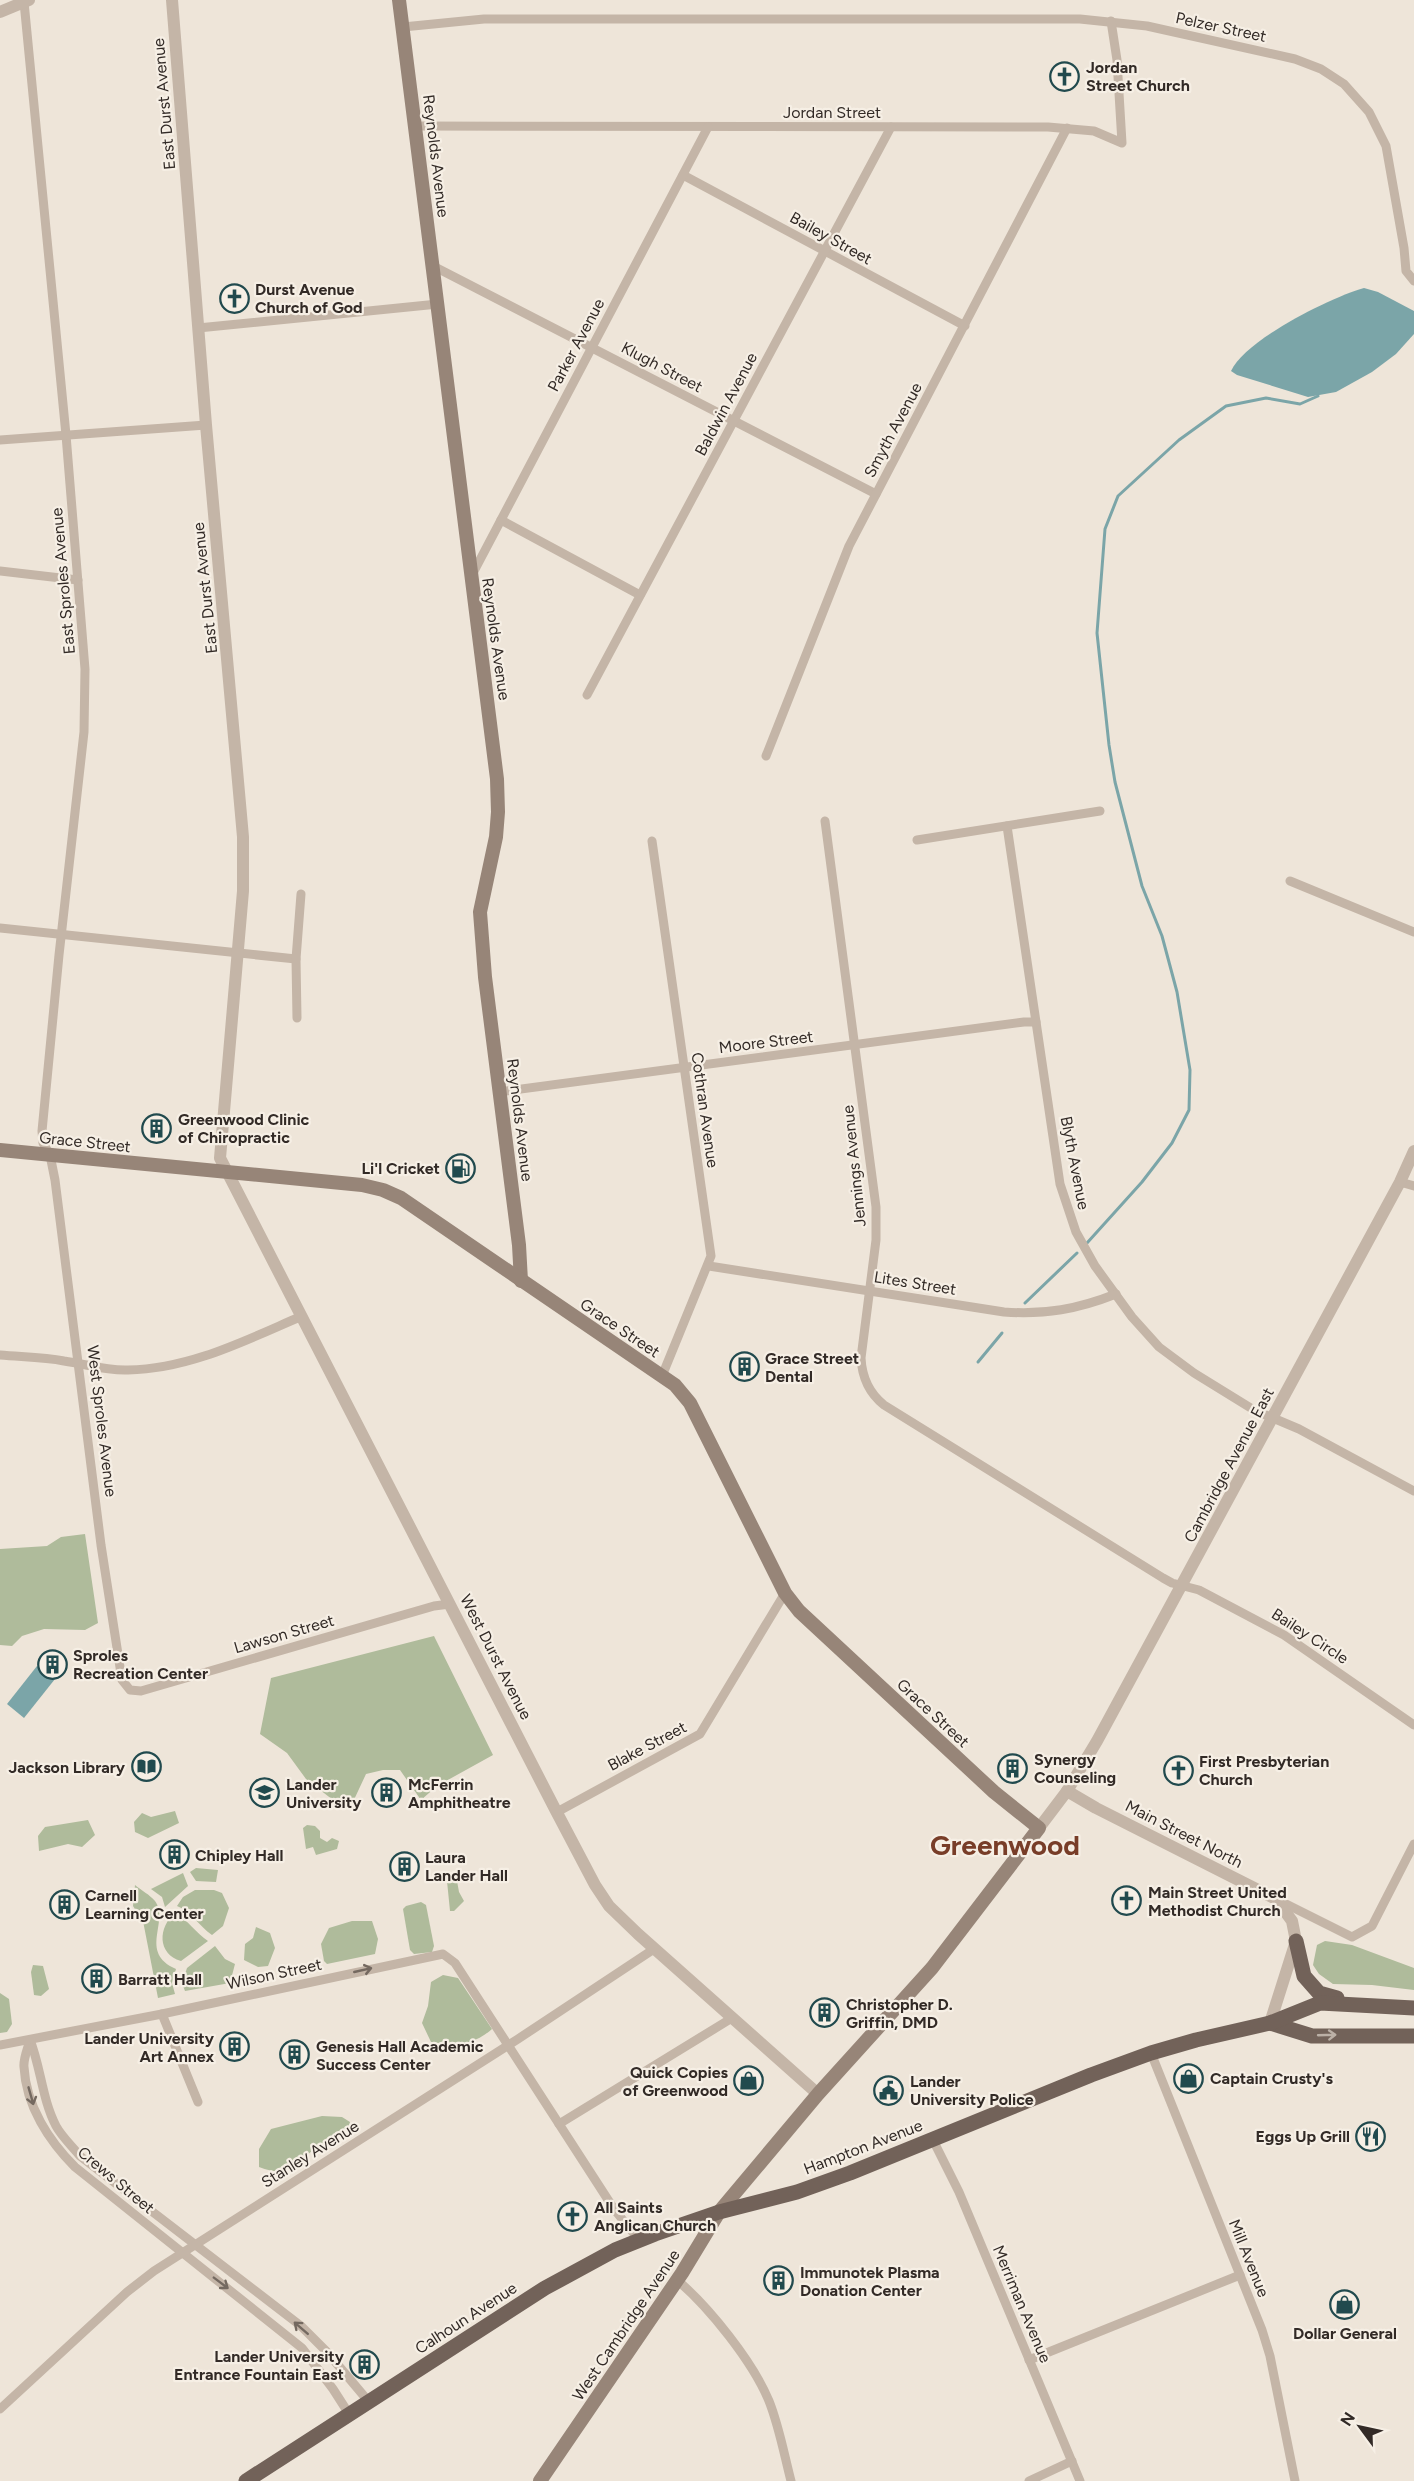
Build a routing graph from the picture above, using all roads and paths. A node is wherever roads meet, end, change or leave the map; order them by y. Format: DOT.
graph roads {
  1 [pos="172,0"];
  2 [pos="399,0"];
  3 [pos="27,1"];
  4 [pos="0,12"];
  5 [pos="1112,21"];
  6 [pos="403,27"];
  7 [pos="416,126"];
  8 [pos="708,127"];
  9 [pos="891,127"];
  10 [pos="1067,128"];
  11 [pos="683,175"];
  12 [pos="824,250"];
  13 [pos="433,266"];
  14 [pos="1414,280"];
  15 [pos="438,304"];
  16 [pos="965,326"];
  17 [pos="198,328"];
  18 [pos="592,348"];
  19 [pos="734,422"];
  20 [pos="206,425"];
  21 [pos="66,435"];
  22 [pos="0,440"];
  23 [pos="876,494"];
  24 [pos="501,520"];
  25 [pos="0,571"];
  26 [pos="471,577"];
  27 [pos="78,580"];
  28 [pos="640,595"];
  29 [pos="587,695"];
  30 [pos="766,756"];
  31 [pos="1100,812"];
  32 [pos="825,821"];
  33 [pos="1006,826"];
  34 [pos="917,840"];
  35 [pos="652,841"];
  36 [pos="1290,881"];
  37 [pos="301,894"];
  38 [pos="0,928"];
  39 [pos="1414,932"];
  40 [pos="62,935"];
  41 [pos="239,954"];
  42 [pos="296,959"];
  43 [pos="297,1018"];
  44 [pos="1036,1022"];
  45 [pos="854,1046"];
  46 [pos="684,1068"];
  47 [pos="499,1092"];
  48 [pos="0,1150"];
  49 [pos="1414,1151"];
  50 [pos="50,1155"];
  51 [pos="227,1172"];
  52 [pos="1400,1182"];
  53 [pos="1414,1186"];
  54 [pos="709,1266"];
  55 [pos="521,1281"];
  56 [pos="869,1291"];
  57 [pos="1116,1294"];
  58 [pos="302,1316"];
  59 [pos="0,1355"];
  60 [pos="80,1364"];
  61 [pos="662,1376"];
  62 [pos="1273,1418"];
  63 [pos="1414,1491"];
  64 [pos="1182,1585"];
  65 [pos="785,1593"];
  66 [pos="450,1604"];
  67 [pos="127,1689"];
  68 [pos="1414,1725"];
  69 [pos="1067,1791"];
  70 [pos="557,1812"];
  71 [pos="1039,1828"];
  72 [pos="1414,1844"];
  73 [pos="1276,1899"];
  74 [pos="1296,1941"];
  75 [pos="654,1949"];
  76 [pos="1360,2006"];
  77 [pos="1414,2008"];
  78 [pos="162,2014"];
  79 [pos="732,2019"];
  80 [pos="1270,2023"];
  81 [pos="1414,2036"];
  82 [pos="30,2040"];
  83 [pos="0,2045"];
  84 [pos="508,2046"];
  85 [pos="1151,2054"];
  86 [pos="818,2094"];
  87 [pos="198,2102"];
  88 [pos="559,2124"];
  89 [pos="933,2140"];
  90 [pos="719,2212"];
  91 [pos="639,2240"];
  92 [pos="195,2245"];
  93 [pos="182,2253"];
  94 [pos="1240,2276"];
  95 [pos="677,2280"];
  96 [pos="1029,2360"];
  97 [pos="369,2402"];
  98 [pos="0,2409"];
  99 [pos="349,2414"];
  100 [pos="1072,2461"];
  101 [pos="246,2481"];
  102 [pos="540,2481"];
  103 [pos="791,2481"];
  104 [pos="1029,2481"];
  105 [pos="1080,2481"];
  106 [pos="1295,2481"];
  1 -- 17 [label="street, East Durst Avenue"];
  2 -- 6 [label="main road, Reynolds Avenue"];
  3 -- 4 [label="street"];
  3 -- 21 [label="street, East Sproles Avenue"];
  5 -- 6 [label="street, Pelzer Street"];
  5 -- 10 [label="street, Jordan Street"];
  5 -- 14 [label="street, Pelzer Street"];
  6 -- 7 [label="main road, Reynolds Avenue"];
  7 -- 8 [label="street, Jordan Street"];
  7 -- 13 [label="main road, Reynolds Avenue"];
  8 -- 9 [label="street, Jordan Street"];
  8 -- 11 [label="street, Parker Avenue"];
  9 -- 10 [label="street, Jordan Street"];
  9 -- 12 [label="street, Baldwin Avenue"];
  10 -- 16 [label="street, Smyth Avenue"];
  11 -- 12 [label="street, Bailey Street"];
  11 -- 18 [label="street, Parker Avenue"];
  12 -- 16 [label="street, Bailey Street"];
  12 -- 19 [label="street, Baldwin Avenue"];
  13 -- 15 [label="main road, Reynolds Avenue"];
  13 -- 18 [label="street, Klugh Street"];
  15 -- 17 [label="street"];
  15 -- 26 [label="main road, Reynolds Avenue"];
  16 -- 23 [label="street, Smyth Avenue"];
  17 -- 20 [label="street, East Durst Avenue"];
  18 -- 19 [label="street, Klugh Street"];
  18 -- 24 [label="street, Parker Avenue"];
  19 -- 23 [label="street, Klugh Street"];
  19 -- 28 [label="street, Baldwin Avenue"];
  20 -- 21 [label="street"];
  20 -- 41 [label="street, East Durst Avenue"];
  21 -- 22 [label="street"];
  21 -- 27 [label="street, East Sproles Avenue"];
  23 -- 30 [label="street, Smyth Avenue"];
  24 -- 26 [label="street, Parker Avenue"];
  24 -- 28 [label="street"];
  25 -- 27 [label="street"];
  26 -- 47 [label="main road, Reynolds Avenue"];
  27 -- 40 [label="street, East Sproles Avenue"];
  28 -- 29 [label="street, Baldwin Avenue"];
  31 -- 33 [label="street"];
  32 -- 45 [label="street, Jennings Avenue"];
  33 -- 34 [label="street"];
  33 -- 44 [label="street, Blyth Avenue"];
  35 -- 46 [label="street, Cothran Avenue"];
  36 -- 39 [label="street"];
  37 -- 42 [label="street"];
  38 -- 40 [label="street"];
  40 -- 41 [label="street"];
  40 -- 50 [label="street, East Sproles Avenue"];
  41 -- 42 [label="street"];
  41 -- 51 [label="street, East Durst Avenue"];
  42 -- 43 [label="street"];
  44 -- 45 [label="street, Moore Street"];
  44 -- 57 [label="street, Blyth Avenue"];
  45 -- 46 [label="street, Moore Street"];
  45 -- 56 [label="street, Jennings Avenue"];
  46 -- 47 [label="street, Moore Street"];
  46 -- 54 [label="street, Cothran Avenue"];
  47 -- 55 [label="main road, Reynolds Avenue"];
  48 -- 50 [label="main road, Grace Street"];
  49 -- 52 [label="street, Cambridge Avenue East"];
  50 -- 51 [label="main road, Grace Street"];
  50 -- 60 [label="street, West Sproles Avenue"];
  51 -- 55 [label="main road, Grace Street"];
  51 -- 58 [label="street, West Durst Avenue"];
  52 -- 53 [label="street"];
  52 -- 62 [label="street, Cambridge Avenue East"];
  54 -- 56 [label="street, Lites Street"];
  54 -- 61 [label="street, Cothran Avenue"];
  55 -- 61 [label="main road, Grace Street"];
  56 -- 57 [label="street, Lites Street"];
  56 -- 64 [label="street, Jennings Avenue"];
  57 -- 62 [label="street, Blyth Avenue"];
  58 -- 60 [label="street"];
  58 -- 66 [label="street, West Durst Avenue"];
  59 -- 60 [label="street"];
  60 -- 67 [label="street, West Sproles Avenue"];
  61 -- 65 [label="main road, Grace Street"];
  62 -- 63 [label="street, Blyth Avenue"];
  62 -- 64 [label="street, Cambridge Avenue East"];
  64 -- 68 [label="street, Bailey Circle"];
  64 -- 69 [label="street, Cambridge Avenue East"];
  65 -- 70 [label="street, Blake Street"];
  65 -- 71 [label="main road, Grace Street"];
  66 -- 67 [label="street, Lawson Street"];
  66 -- 70 [label="street, West Durst Avenue"];
  69 -- 71 [label="street, Cambridge Avenue East"];
  69 -- 73 [label="street, Main Street North"];
  70 -- 75 [label="street, West Durst Avenue"];
  71 -- 86 [label="main road, West Cambridge Avenue"];
  72 -- 73 [label="street, Main Street North"];
  73 -- 74 [label="street"];
  74 -- 76 [label="main road"];
  74 -- 80 [label="street"];
  75 -- 79 [label="street, West Durst Avenue"];
  75 -- 84 [label="street, Stanley Avenue"];
  76 -- 77 [label="main road"];
  76 -- 80 [label="main road, Hampton Avenue"];
  78 -- 82 [label="street, Wilson Street"];
  78 -- 84 [label="street, Wilson Street, one-way"];
  78 -- 87 [label="street"];
  79 -- 86 [label="street, West Durst Avenue"];
  79 -- 88 [label="street"];
  80 -- 81 [label="main road, one-way"];
  80 -- 85 [label="main road, Hampton Avenue"];
  82 -- 83 [label="street, Wilson Street"];
  82 -- 92 [label="street, Crews Street"];
  82 -- 93 [label="street, Crews Street, one-way"];
  84 -- 88 [label="street"];
  84 -- 92 [label="street, Stanley Avenue"];
  85 -- 89 [label="main road, Hampton Avenue"];
  85 -- 94 [label="street, Mill Avenue"];
  86 -- 90 [label="main road, West Cambridge Avenue"];
  88 -- 91 [label="street"];
  89 -- 90 [label="main road, Hampton Avenue"];
  89 -- 96 [label="street, Merriman Avenue"];
  90 -- 91 [label="main road, Calhoun Avenue"];
  90 -- 95 [label="main road, West Cambridge Avenue"];
  91 -- 97 [label="main road, Calhoun Avenue"];
  92 -- 93 [label="street, Stanley Avenue"];
  97 -- 92 [label="street, Crews Street, one-way"];
  93 -- 98 [label="street, Stanley Avenue"];
  93 -- 99 [label="street, Crews Street, one-way"];
  94 -- 96 [label="street"];
  94 -- 106 [label="street, Mill Avenue"];
  95 -- 102 [label="main road, West Cambridge Avenue"];
  95 -- 103 [label="street"];
  96 -- 100 [label="street, Merriman Avenue"];
  97 -- 99 [label="main road, Calhoun Avenue"];
  99 -- 101 [label="main road, Calhoun Avenue"];
  100 -- 104 [label="street"];
  100 -- 105 [label="street, Merriman Avenue"];
}
